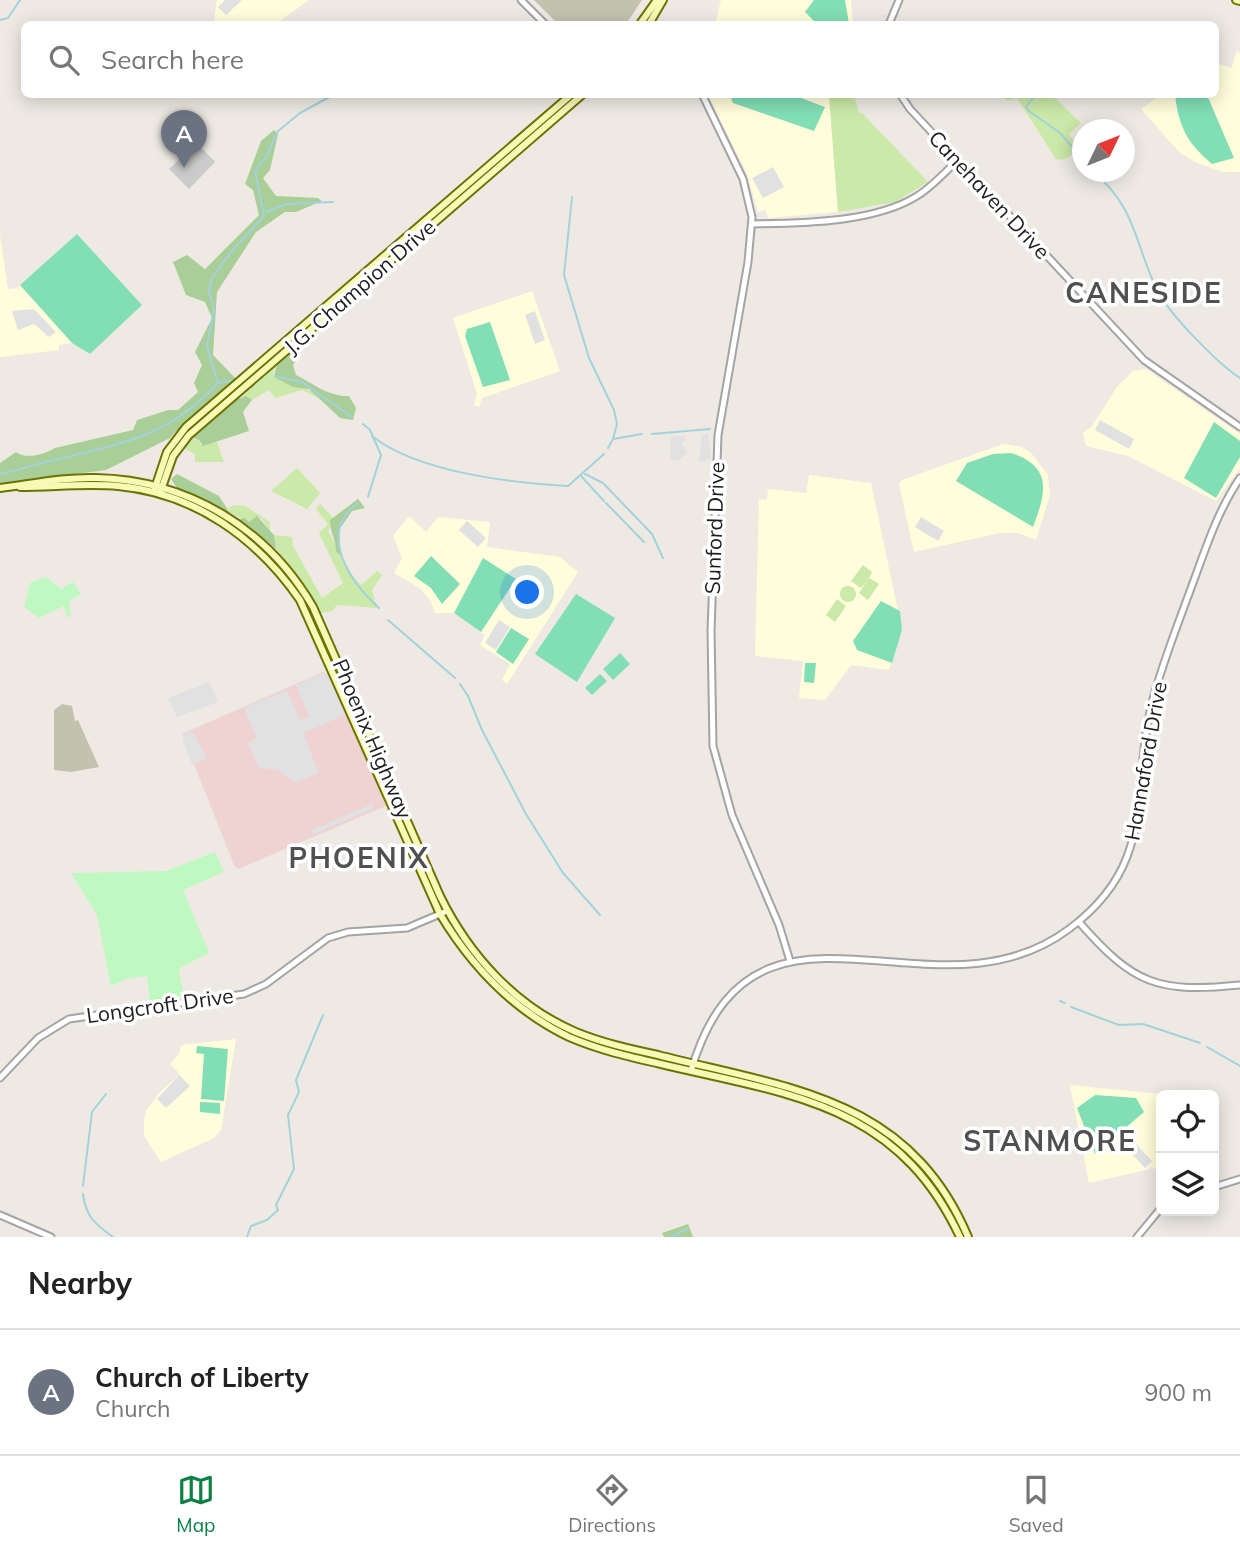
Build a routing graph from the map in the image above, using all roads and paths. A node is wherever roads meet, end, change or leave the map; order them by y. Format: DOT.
graph roads {
  1 [pos="521,0"];
  2 [pos="657,0"];
  3 [pos="663,0"];
  4 [pos="899,0"];
  5 [pos="542,21"];
  6 [pos="642,21"];
  7 [pos="651,21"];
  8 [pos="890,21"];
  9 [pos="567,98"];
  10 [pos="578,98"];
  11 [pos="704,98"];
  12 [pos="904,98"];
  13 [pos="958,160"];
  14 [pos="752,224"];
  15 [pos="1240,427"];
  16 [pos="165,473"];
  17 [pos="1240,478"];
  18 [pos="12,486"];
  19 [pos="158,486"];
  20 [pos="0,488"];
  21 [pos="177,492"];
  22 [pos="157,494"];
  23 [pos="444,913"];
  24 [pos="1079,922"];
  25 [pos="790,961"];
  26 [pos="1240,985"];
  27 [pos="692,1068"];
  28 [pos="0,1078"];
  29 [pos="1240,1180"];
  30 [pos="1219,1186"];
  31 [pos="0,1214"];
  32 [pos="1156,1214"];
  33 [pos="51,1237"];
  34 [pos="960,1237"];
  35 [pos="968,1237"];
  36 [pos="1137,1237"];
  1 -- 5 [label="street"];
  2 -- 6 [label="main road"];
  3 -- 7 [label="main road"];
  4 -- 8 [label="street"];
  9 -- 19 [label="main road, J.G. Champion Drive"];
  10 -- 16 [label="main road, J.G. Champion Drive"];
  11 -- 14 [label="street, Sunford Drive"];
  12 -- 13 [label="street, Canehaven Drive"];
  13 -- 14 [label="street"];
  13 -- 15 [label="street, Canehaven Drive"];
  14 -- 25 [label="street, Sunford Drive"];
  16 -- 19 [label="main road, J.G. Champion Drive"];
  16 -- 21 [label="main road"];
  17 -- 24 [label="street, Hannaford Drive"];
  18 -- 19 [label="main road, Phoenix Highway"];
  18 -- 20 [label="main road, Phoenix Highway"];
  18 -- 22 [label="main road, Phoenix Highway"];
  19 -- 21 [label="main road, Phoenix Highway"];
  19 -- 22 [label="main road, J.G. Champion Drive"];
  21 -- 23 [label="main road, Phoenix Highway"];
  22 -- 23 [label="main road, Phoenix Highway"];
  23 -- 27 [label="main road, Phoenix Highway"];
  23 -- 28 [label="street, Longcroft Drive"];
  24 -- 25 [label="street, Hannaford Drive"];
  24 -- 26 [label="street"];
  25 -- 27 [label="street, Hannaford Drive"];
  27 -- 34 [label="main road, Phoenix Highway"];
  27 -- 35 [label="main road, Phoenix Highway"];
  29 -- 30 [label="street"];
  31 -- 33 [label="street"];
  32 -- 36 [label="street"];
}
